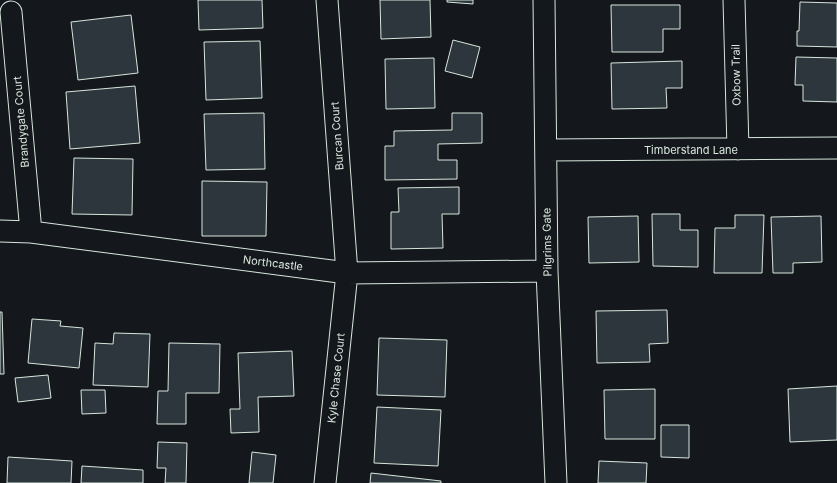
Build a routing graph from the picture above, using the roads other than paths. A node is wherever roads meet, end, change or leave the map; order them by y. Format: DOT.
graph roads {
  1 [pos="327,0"];
  2 [pos="544,0"];
  3 [pos="734,0"];
  4 [pos="11,12"];
  5 [pos="837,148"];
  6 [pos="738,149"];
  7 [pos="546,150"];
  8 [pos="0,231"];
  9 [pos="32,232"];
  10 [pos="547,271"];
  11 [pos="347,272"];
  12 [pos="325,483"];
  13 [pos="556,483"];
  1 -- 11 [label="street, Burcan Court"];
  2 -- 7 [label="street, Pilgrims Gate"];
  3 -- 6 [label="street, Oxbow Trail"];
  4 -- 9 [label="street, Brandygate Court"];
  5 -- 6 [label="street, Timberstand Lane"];
  6 -- 7 [label="street, Timberstand Lane"];
  7 -- 10 [label="street, Pilgrims Gate"];
  8 -- 9 [label="street, Northcastle"];
  9 -- 11 [label="street, Northcastle"];
  10 -- 11 [label="street, Northcastle"];
  10 -- 13 [label="street, Pilgrims Gate"];
  11 -- 12 [label="street, Kyle Chase Court"];
}
